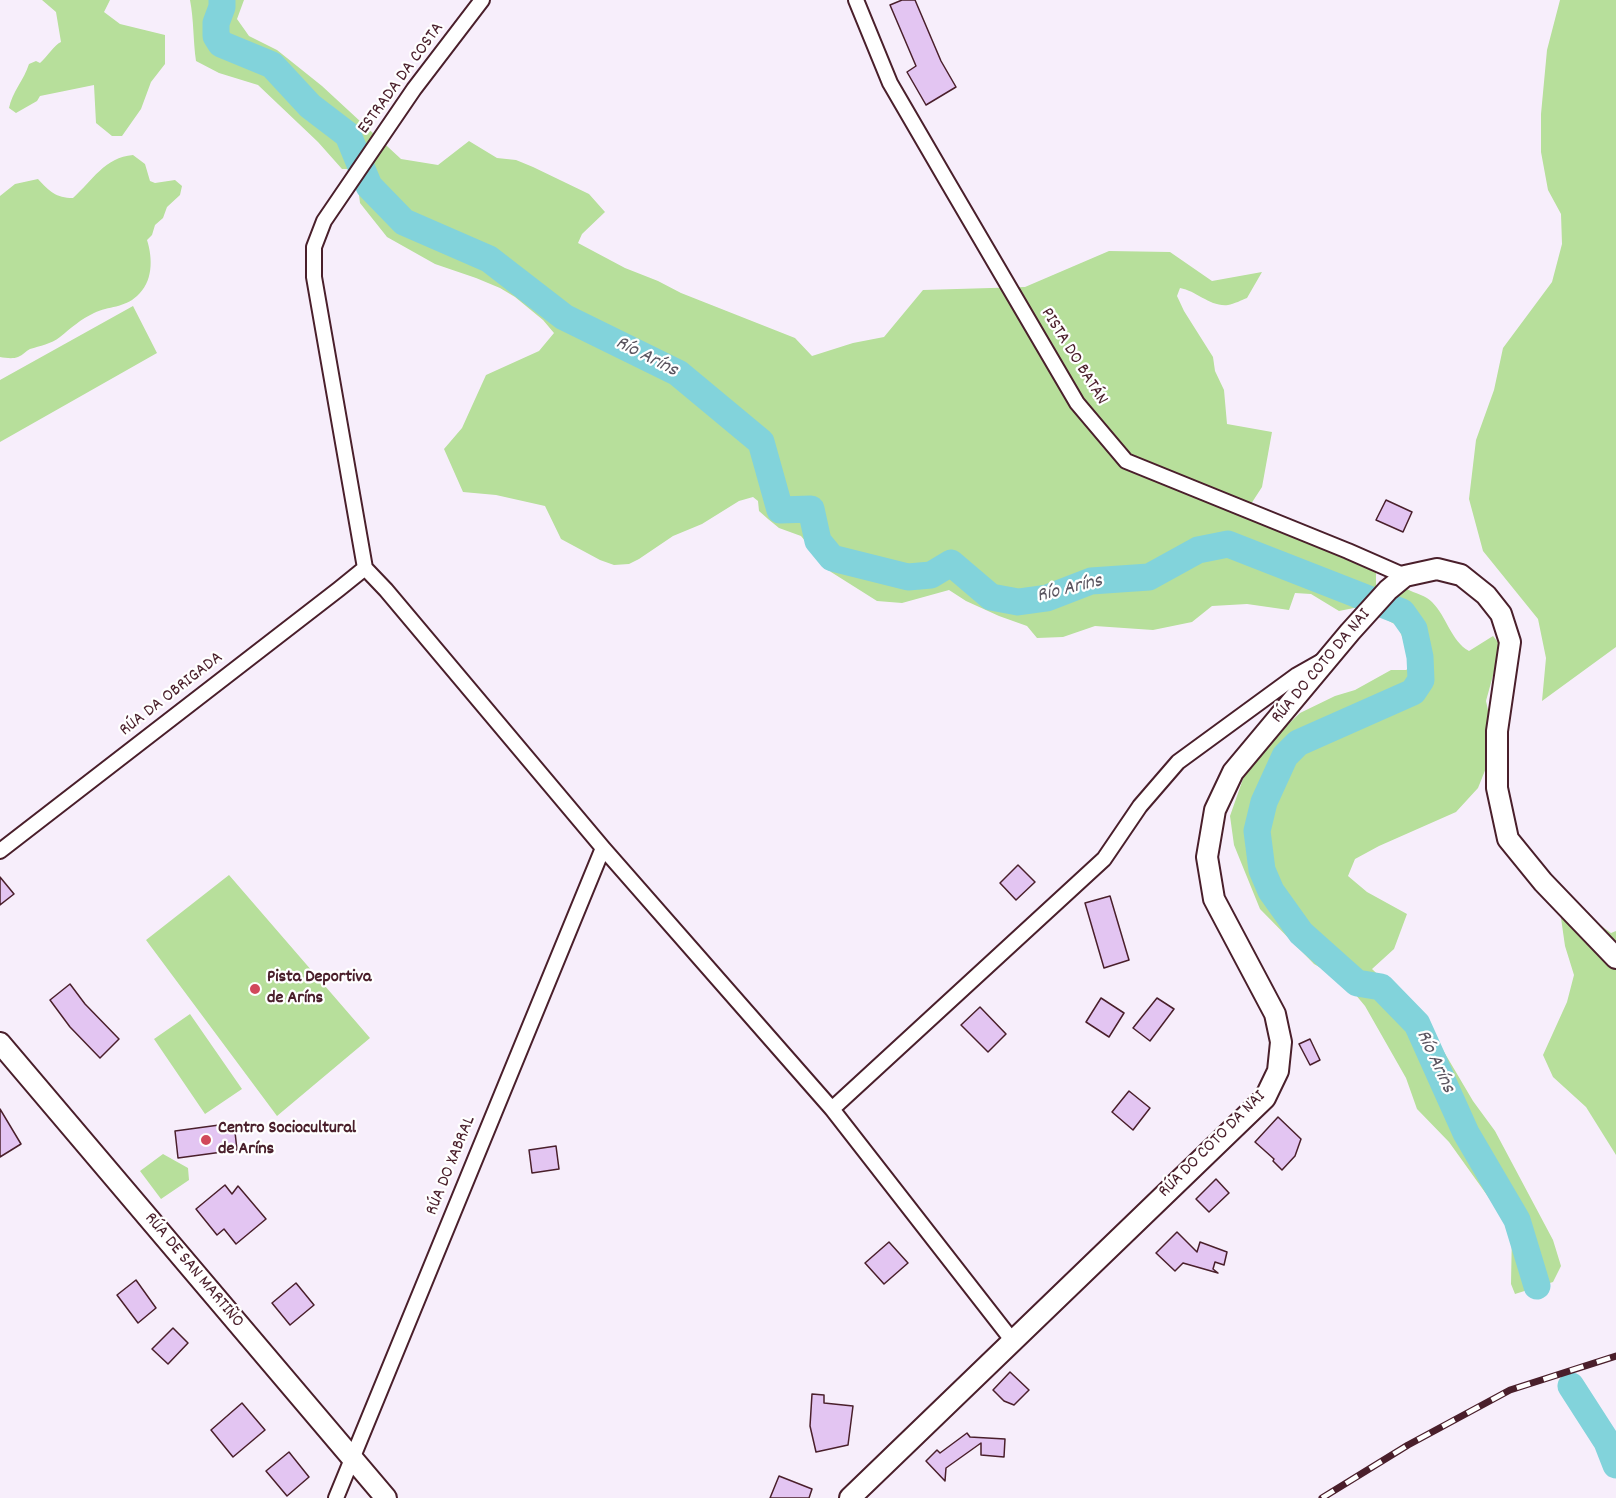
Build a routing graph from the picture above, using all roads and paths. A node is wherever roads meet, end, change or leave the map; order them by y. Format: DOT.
graph roads {
  1 [pos="483,0"];
  2 [pos="856,0"];
  3 [pos="365,568"];
  4 [pos="1405,576"];
  5 [pos="1332,655"];
  6 [pos="603,849"];
  7 [pos="0,850"];
  8 [pos="1616,958"];
  9 [pos="0,1043"];
  10 [pos="832,1109"];
  11 [pos="1012,1340"];
  12 [pos="352,1457"];
  13 [pos="853,1497"];
  14 [pos="336,1498"];
  15 [pos="386,1498"];
  1 -- 3 [label="street, ESTRADA DA COSTA"];
  2 -- 4 [label="street, PISTA DO BATÁN"];
  3 -- 6 [label="street"];
  3 -- 7 [label="street, RÚA DA OBRIGADA"];
  4 -- 5 [label="street, RÚA DO COTO DA NAI"];
  4 -- 8 [label="street"];
  5 -- 10 [label="street"];
  5 -- 11 [label="street, RÚA DO COTO DA NAI"];
  6 -- 10 [label="street"];
  6 -- 12 [label="street, RÚA DO XABRAL"];
  9 -- 12 [label="street, RÚA DE SAN MARTIÑO"];
  10 -- 11 [label="street"];
  11 -- 13 [label="street, RÚA DO COTO DA NAI"];
  12 -- 14 [label="street, RÚA DO XABRAL"];
  12 -- 15 [label="street, RÚA DE SAN MARTIÑO"];
}
